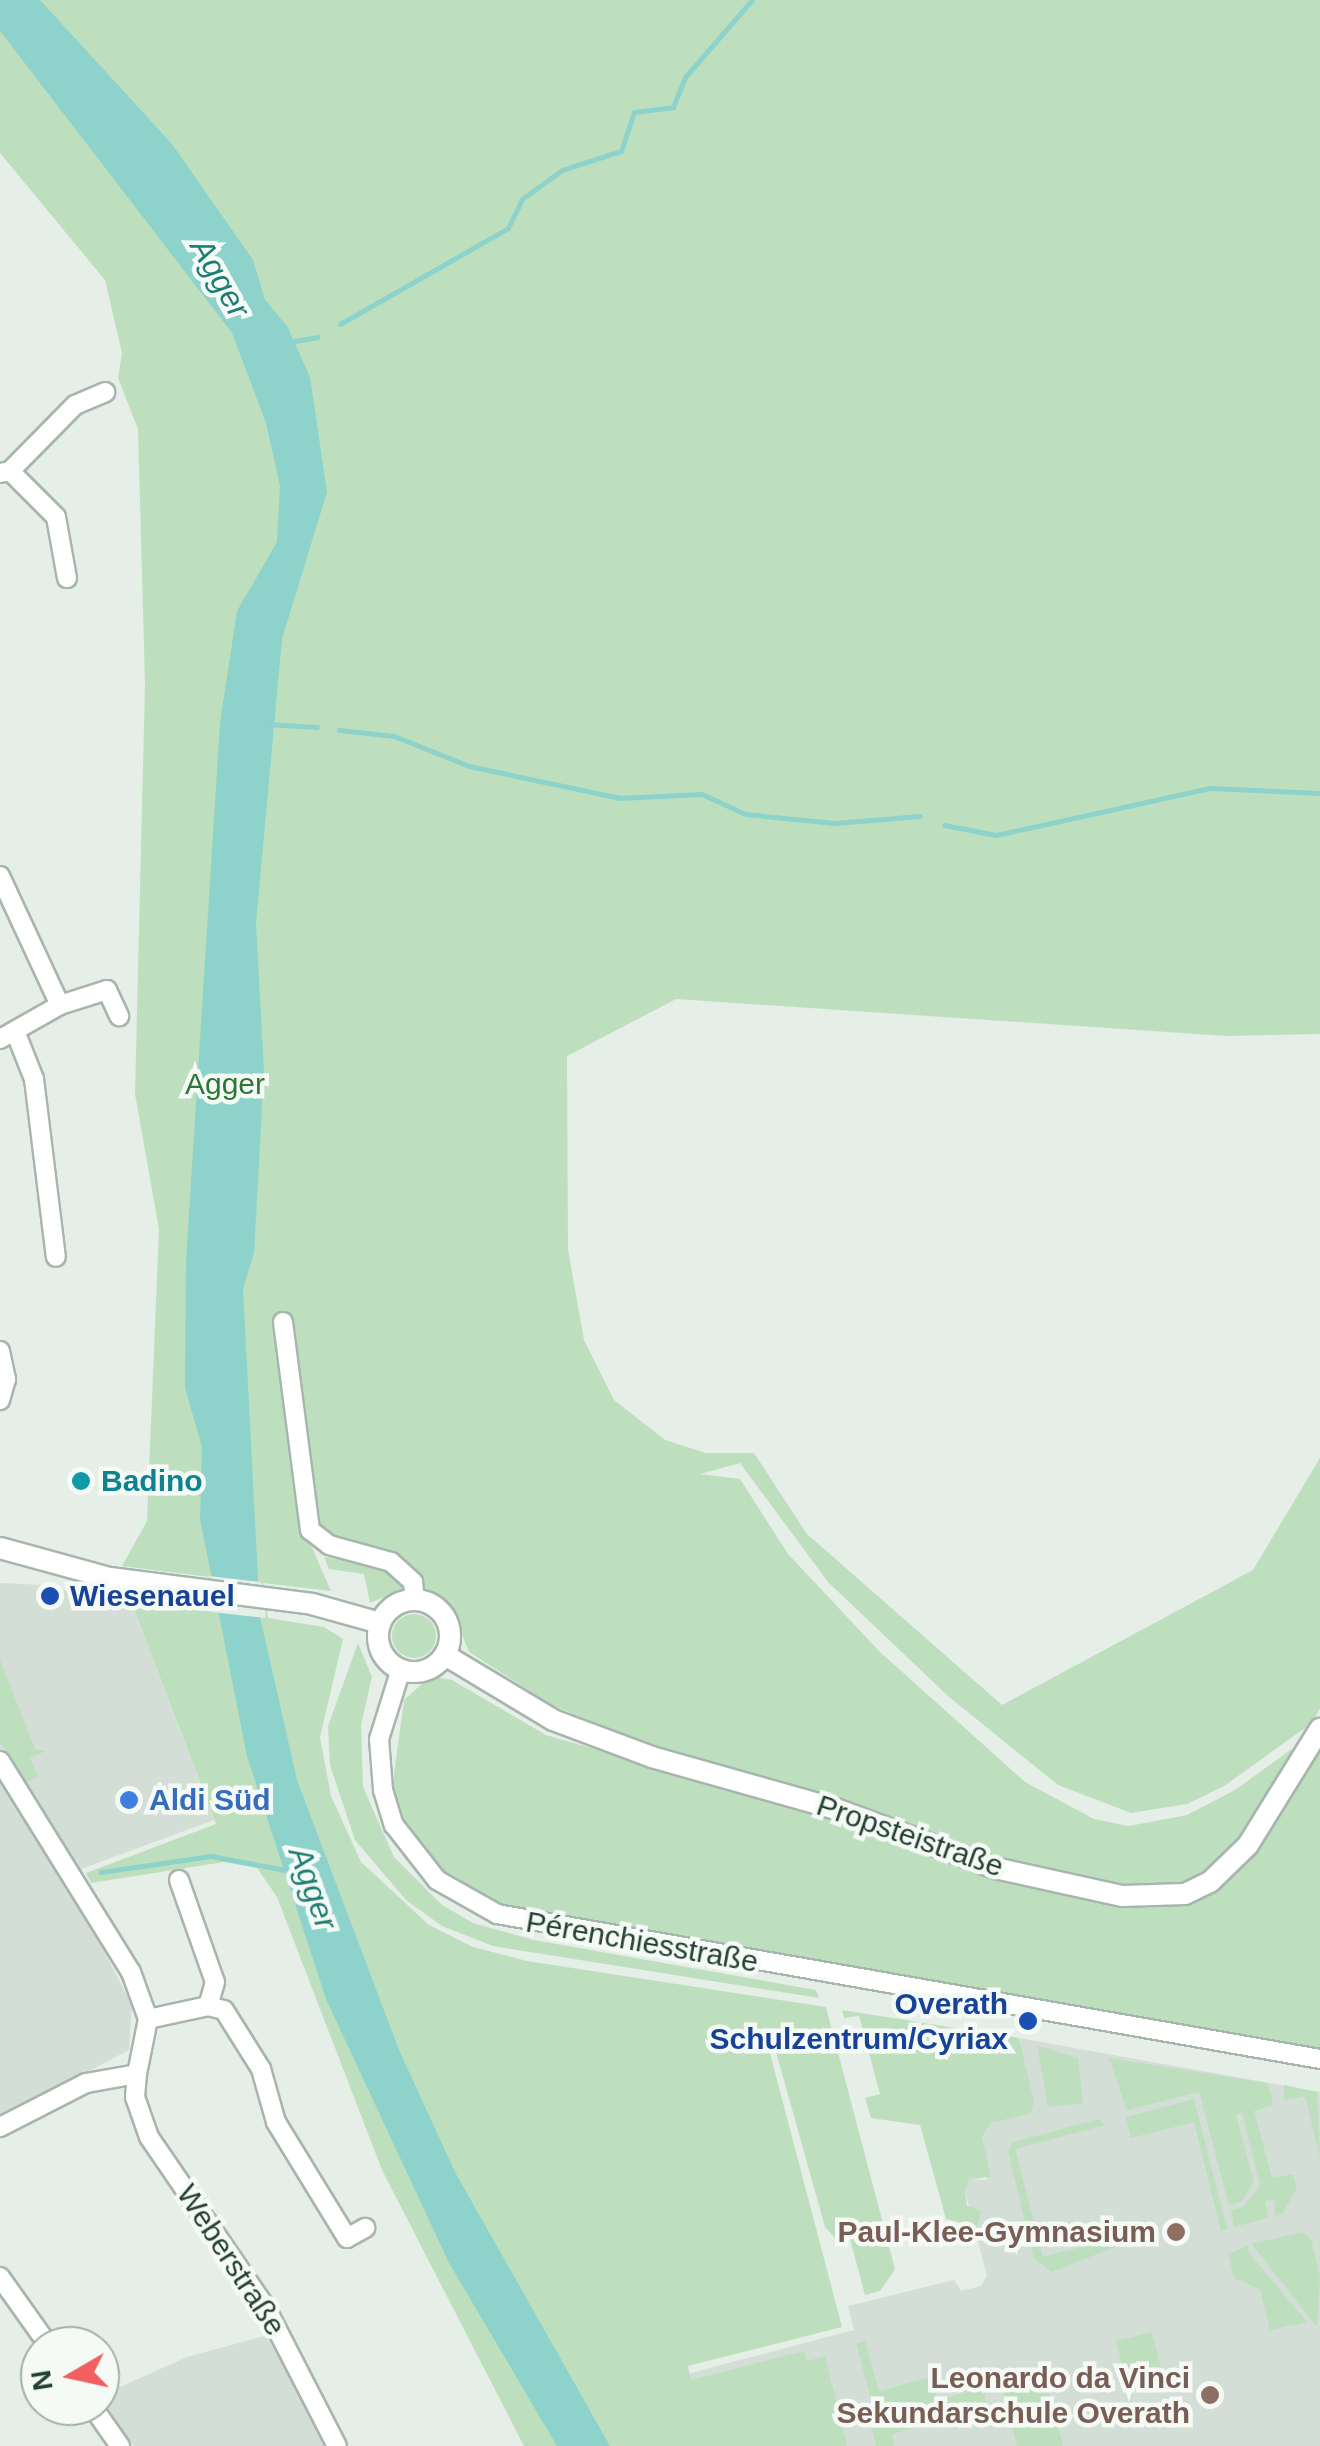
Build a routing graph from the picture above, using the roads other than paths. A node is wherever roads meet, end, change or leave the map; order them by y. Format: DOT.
graph roads {
  1 [pos="105,392"];
  2 [pos="5,472"];
  3 [pos="67,578"];
  4 [pos="0,876"];
  5 [pos="60,1005"];
  6 [pos="119,1016"];
  7 [pos="8,1035"];
  8 [pos="56,1257"];
  9 [pos="284,1322"];
  10 [pos="0,1351"];
  11 [pos="0,1400"];
  12 [pos="0,1548"];
  13 [pos="415,1600"];
  14 [pos="380,1623"];
  15 [pos="445,1655"];
  16 [pos="401,1670"];
  17 [pos="1320,1729"];
  18 [pos="0,1761"];
  19 [pos="179,1880"];
  20 [pos="208,2006"];
  21 [pos="148,2020"];
  22 [pos="1320,2060"];
  23 [pos="137,2074"];
  24 [pos="0,2128"];
  25 [pos="365,2228"];
  26 [pos="0,2276"];
  27 [pos="36,2326"];
  28 [pos="338,2446"];
  1 -- 2 [label="street"];
  2 -- 3 [label="street"];
  4 -- 5 [label="street"];
  5 -- 6 [label="street"];
  5 -- 7 [label="street"];
  7 -- 8 [label="street"];
  9 -- 13 [label="street"];
  10 -- 11 [label="street"];
  12 -- 14 [label="street"];
  13 -- 14 [label="street"];
  13 -- 15 [label="street"];
  14 -- 16 [label="street"];
  15 -- 16 [label="street"];
  15 -- 17 [label="street, Propsteistraße"];
  16 -- 22 [label="street, Pérenchiesstraße"];
  18 -- 21 [label="street"];
  19 -- 20 [label="street"];
  20 -- 21 [label="street"];
  20 -- 25 [label="street"];
  21 -- 23 [label="street"];
  23 -- 24 [label="street"];
  23 -- 28 [label="street, Weberstraße"];
  26 -- 27 [label="street"];
}
